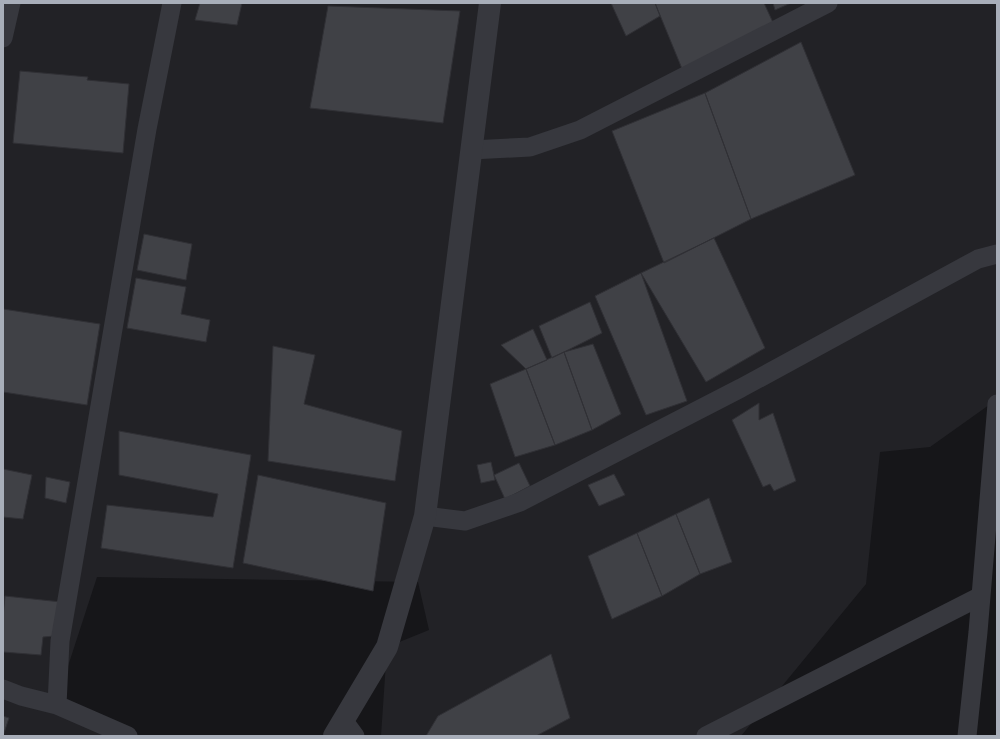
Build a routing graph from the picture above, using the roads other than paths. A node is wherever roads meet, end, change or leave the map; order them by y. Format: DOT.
graph roads {
  1 [pos="12,3"];
  2 [pos="172,3"];
  3 [pos="490,3"];
  4 [pos="828,3"];
  5 [pos="3,38"];
  6 [pos="471,150"];
  7 [pos="997,254"];
  8 [pos="997,404"];
  9 [pos="425,516"];
  10 [pos="981,596"];
  11 [pos="3,689"];
  12 [pos="57,705"];
  13 [pos="344,731"];
  14 [pos="128,736"];
  15 [pos="706,736"];
  16 [pos="967,736"];
  1 -- 5 [label="street"];
  2 -- 12 [label="street"];
  3 -- 6 [label="street"];
  4 -- 6 [label="street"];
  6 -- 9 [label="street"];
  7 -- 9 [label="street"];
  8 -- 10 [label="street"];
  9 -- 13 [label="street"];
  10 -- 15 [label="street"];
  10 -- 16 [label="street"];
  11 -- 12 [label="street"];
  12 -- 14 [label="street"];
}
